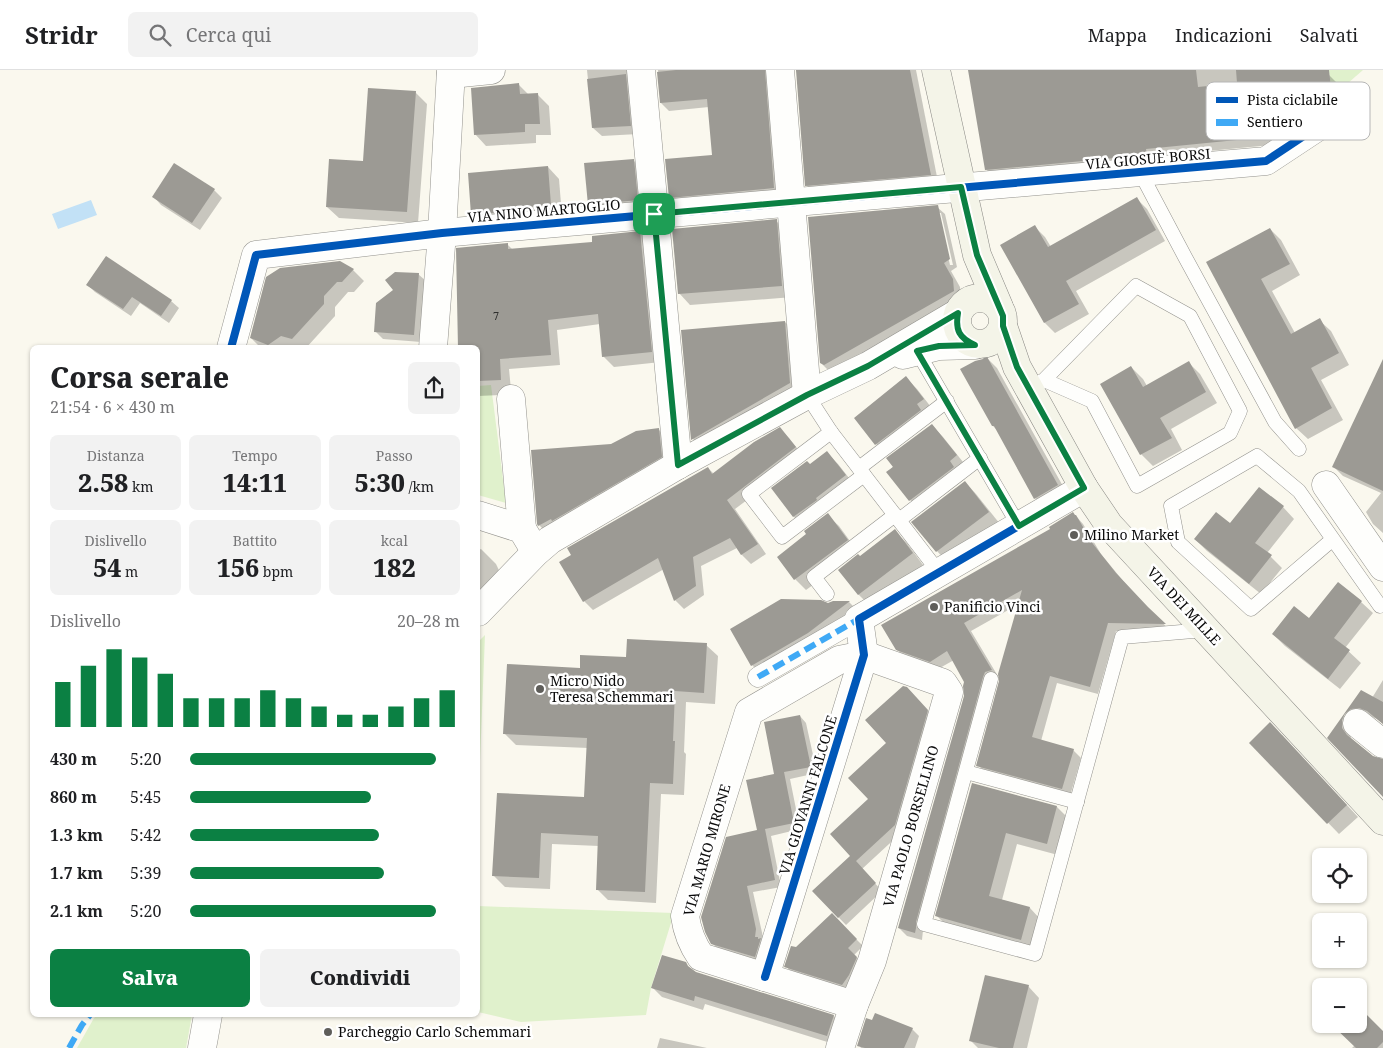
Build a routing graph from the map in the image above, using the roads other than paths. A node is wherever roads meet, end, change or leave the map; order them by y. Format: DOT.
graph roads {
  1 [pos="490,70"];
  2 [pos="640,70"];
  3 [pos="780,70"];
  4 [pos="936,70"];
  5 [pos="451,72"];
  6 [pos="1298,140"];
  7 [pos="1140,172"];
  8 [pos="961,187"];
  9 [pos="791,202"];
  10 [pos="654,214"];
  11 [pos="442,233"];
  12 [pos="977,255"];
  13 [pos="965,306"];
  14 [pos="991,331"];
  15 [pos="232,345"];
  16 [pos="433,345"];
  17 [pos="917,351"];
  18 [pos="868,366"];
  19 [pos="1030,378"];
  20 [pos="807,395"];
  21 [pos="511,399"];
  22 [pos="947,401"];
  23 [pos="831,432"];
  24 [pos="1300,449"];
  25 [pos="980,458"];
  26 [pos="678,465"];
  27 [pos="861,472"];
  28 [pos="1326,486"];
  29 [pos="1084,488"];
  30 [pos="480,516"];
  31 [pos="897,518"];
  32 [pos="1019,526"];
  33 [pos="1333,539"];
  34 [pos="529,540"];
  35 [pos="1383,567"];
  36 [pos="938,571"];
  37 [pos="827,594"];
  38 [pos="1383,605"];
  39 [pos="480,609"];
  40 [pos="859,618"];
  41 [pos="1206,630"];
  42 [pos="864,655"];
  43 [pos="758,678"];
  44 [pos="991,679"];
  45 [pos="1357,723"];
  46 [pos="1383,744"];
  47 [pos="966,772"];
  48 [pos="1077,802"];
  49 [pos="1383,821"];
  50 [pos="766,977"];
  51 [pos="854,1004"];
  52 [pos="208,1017"];
  53 [pos="202,1048"];
  54 [pos="840,1048"];
  1 -- 5 [label="street"];
  2 -- 10 [label="street"];
  3 -- 9 [label="street"];
  4 -- 8 [label="main road"];
  5 -- 11 [label="street"];
  6 -- 7 [label="street, VIA GIOSUÈ BORSI"];
  7 -- 8 [label="street, VIA GIOSUÈ BORSI"];
  7 -- 24 [label="lane"];
  8 -- 9 [label="street, VIA NINO MARTOGLIO"];
  8 -- 12 [label="main road"];
  9 -- 10 [label="street, VIA NINO MARTOGLIO"];
  9 -- 20 [label="street"];
  10 -- 11 [label="street, VIA NINO MARTOGLIO"];
  10 -- 26 [label="street"];
  11 -- 15 [label="street, VIA NINO MARTOGLIO"];
  11 -- 16 [label="street"];
  12 -- 13 [label="main road"];
  12 -- 14 [label="main road"];
  13 -- 14 [label="main road"];
  13 -- 14 [label="main road"];
  13 -- 18 [label="street"];
  14 -- 17 [label="street"];
  14 -- 19 [label="main road"];
  17 -- 18 [label="street"];
  17 -- 22 [label="lane"];
  18 -- 20 [label="street"];
  19 -- 19 [label="lane"];
  19 -- 29 [label="main road, VIA DEI MILLE"];
  20 -- 23 [label="lane"];
  20 -- 26 [label="street"];
  21 -- 34 [label="street"];
  22 -- 25 [label="lane"];
  22 -- 27 [label="lane"];
  23 -- 27 [label="lane"];
  23 -- 27 [label="lane"];
  25 -- 31 [label="lane"];
  25 -- 32 [label="lane"];
  26 -- 34 [label="street"];
  27 -- 31 [label="lane"];
  28 -- 35 [label="street"];
  29 -- 32 [label="street"];
  29 -- 41 [label="main road, VIA DEI MILLE"];
  30 -- 34 [label="street"];
  31 -- 36 [label="lane"];
  31 -- 37 [label="lane"];
  32 -- 36 [label="street"];
  33 -- 33 [label="lane"];
  33 -- 38 [label="lane"];
  34 -- 39 [label="street"];
  36 -- 40 [label="street"];
  40 -- 42 [label="street, VIA GIOVANNI FALCONE"];
  40 -- 43 [label="street"];
  41 -- 48 [label="lane"];
  41 -- 49 [label="main road, VIA DEI MILLE"];
  42 -- 50 [label="street, VIA GIOVANNI FALCONE"];
  42 -- 50 [label="street, VIA MARIO MIRONE"];
  42 -- 51 [label="street, VIA PAOLO BORSELLINO"];
  44 -- 47 [label="lane"];
  45 -- 46 [label="street"];
  47 -- 48 [label="lane"];
  47 -- 48 [label="lane"];
  50 -- 51 [label="street, VIA MARIO MIRONE"];
  51 -- 54 [label="street, VIA PAOLO BORSELLINO"];
  52 -- 53 [label="street"];
}
